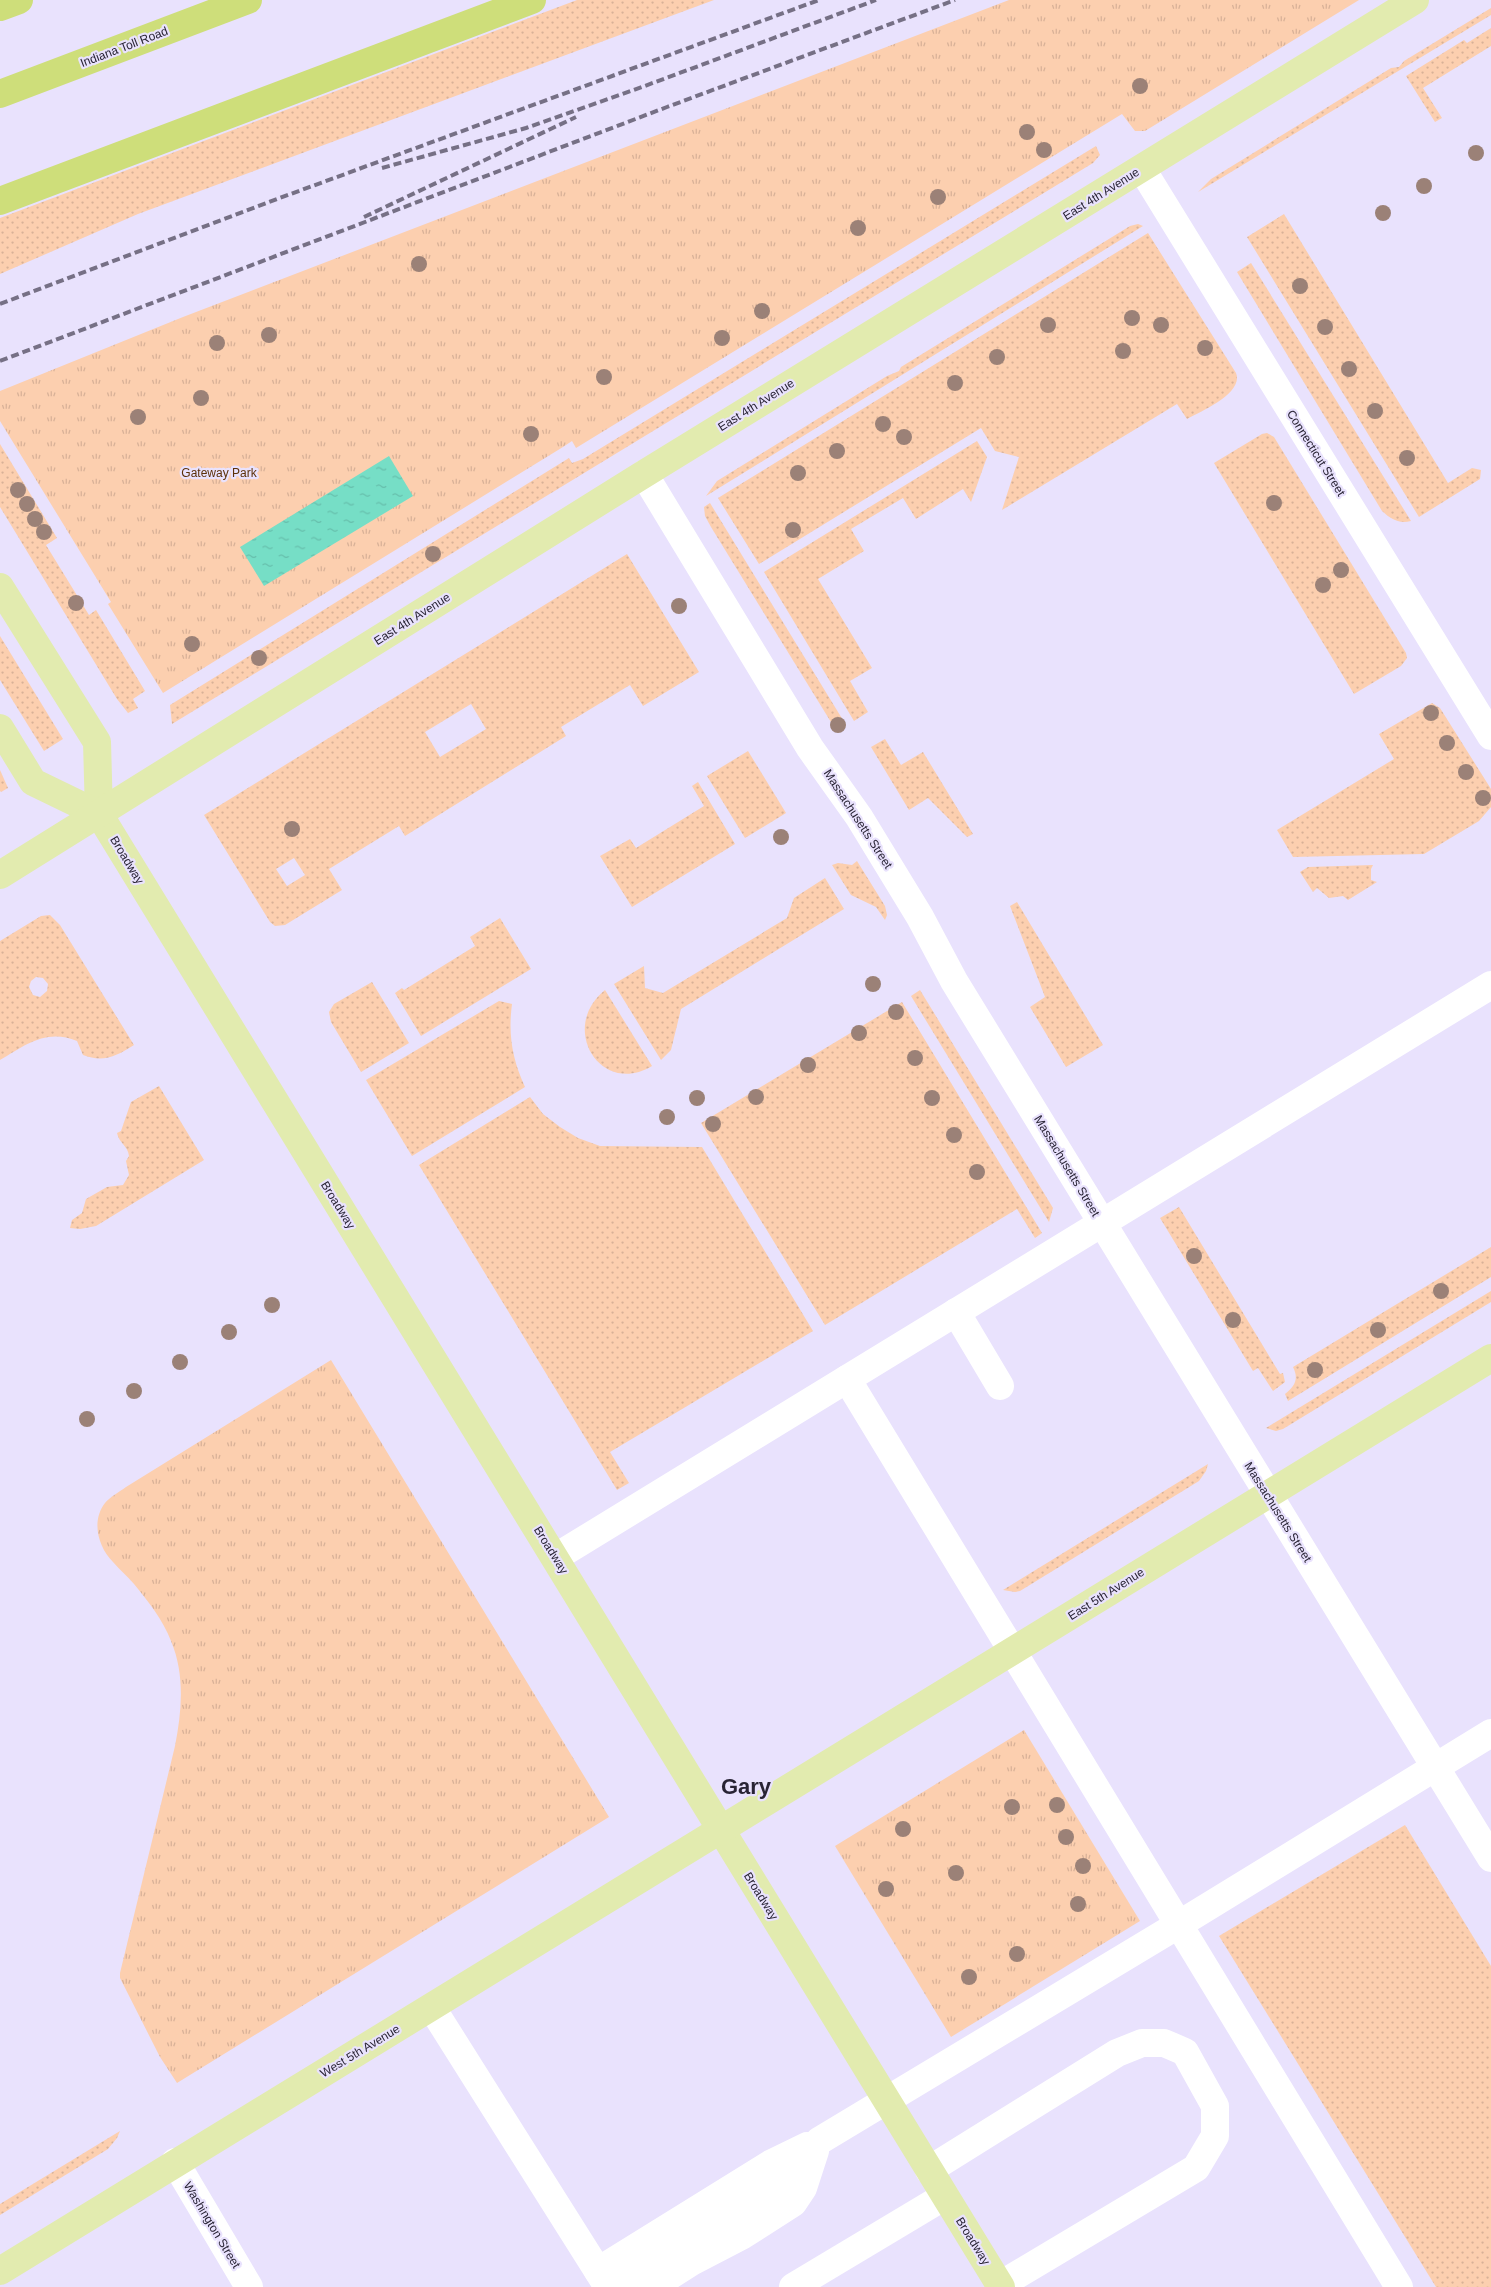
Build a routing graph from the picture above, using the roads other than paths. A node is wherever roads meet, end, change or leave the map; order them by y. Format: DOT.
graph roads {
  1 [pos="19,0"];
  2 [pos="248,0"];
  3 [pos="532,0"];
  4 [pos="1415,0"];
  5 [pos="0,7"];
  6 [pos="0,94"];
  7 [pos="1142,169"];
  8 [pos="0,201"];
  9 [pos="644,474"];
  10 [pos="0,587"];
  11 [pos="0,728"];
  12 [pos="1491,736"];
  13 [pos="98,814"];
  14 [pos="0,875"];
  15 [pos="1491,985"];
  16 [pos="1101,1222"];
  17 [pos="956,1312"];
  18 [pos="1491,1358"];
  19 [pos="847,1379"];
  20 [pos="1000,1386"];
  21 [pos="1267,1494"];
  22 [pos="556,1557"];
  23 [pos="1012,1653"];
  24 [pos="1491,1733"];
  25 [pos="1436,1768"];
  26 [pos="720,1829"];
  27 [pos="1491,1858"];
  28 [pos="1178,1925"];
  29 [pos="432,2008"];
  30 [pos="886,2099"];
  31 [pos="818,2140"];
  32 [pos="175,2162"];
  33 [pos="929,2170"];
  34 [pos="945,2196"];
  35 [pos="0,2270"];
  36 [pos="606,2282"];
  37 [pos="1001,2286"];
  38 [pos="249,2287"];
  39 [pos="652,2287"];
  40 [pos="793,2287"];
  41 [pos="1399,2287"];
  1 -- 5 [label="highway"];
  2 -- 6 [label="highway, Indiana Toll Road"];
  3 -- 8 [label="highway"];
  4 -- 7 [label="main road, East 4th Avenue"];
  7 -- 9 [label="main road, East 4th Avenue"];
  7 -- 12 [label="street, Connecticut Street"];
  9 -- 13 [label="main road, East 4th Avenue"];
  9 -- 16 [label="street, Massachusetts Street"];
  10 -- 13 [label="main road"];
  11 -- 13 [label="main road"];
  13 -- 14 [label="main road, East 4th Avenue"];
  13 -- 22 [label="main road, Broadway"];
  15 -- 16 [label="street"];
  16 -- 17 [label="street"];
  16 -- 21 [label="street, Massachusetts Street"];
  17 -- 19 [label="street"];
  17 -- 20 [label="street"];
  18 -- 21 [label="main road, East 5th Avenue"];
  19 -- 22 [label="street"];
  19 -- 23 [label="street"];
  21 -- 23 [label="main road, East 5th Avenue"];
  21 -- 25 [label="street, Massachusetts Street"];
  22 -- 26 [label="main road, Broadway"];
  23 -- 26 [label="main road, East 5th Avenue"];
  23 -- 28 [label="street"];
  24 -- 25 [label="street"];
  25 -- 27 [label="street, Massachusetts Street"];
  25 -- 28 [label="street"];
  26 -- 29 [label="main road, West 5th Avenue"];
  26 -- 30 [label="main road, Broadway"];
  28 -- 30 [label="street"];
  28 -- 41 [label="street"];
  29 -- 32 [label="main road, West 5th Avenue"];
  29 -- 36 [label="street"];
  30 -- 31 [label="street"];
  30 -- 33 [label="main road, Broadway"];
  31 -- 36 [label="street"];
  31 -- 39 [label="street"];
  32 -- 35 [label="main road, West 5th Avenue"];
  32 -- 38 [label="street, Washington Street"];
  33 -- 34 [label="main road, Broadway"];
  33 -- 37 [label="street"];
  34 -- 37 [label="main road, Broadway"];
  34 -- 40 [label="street"];
}
